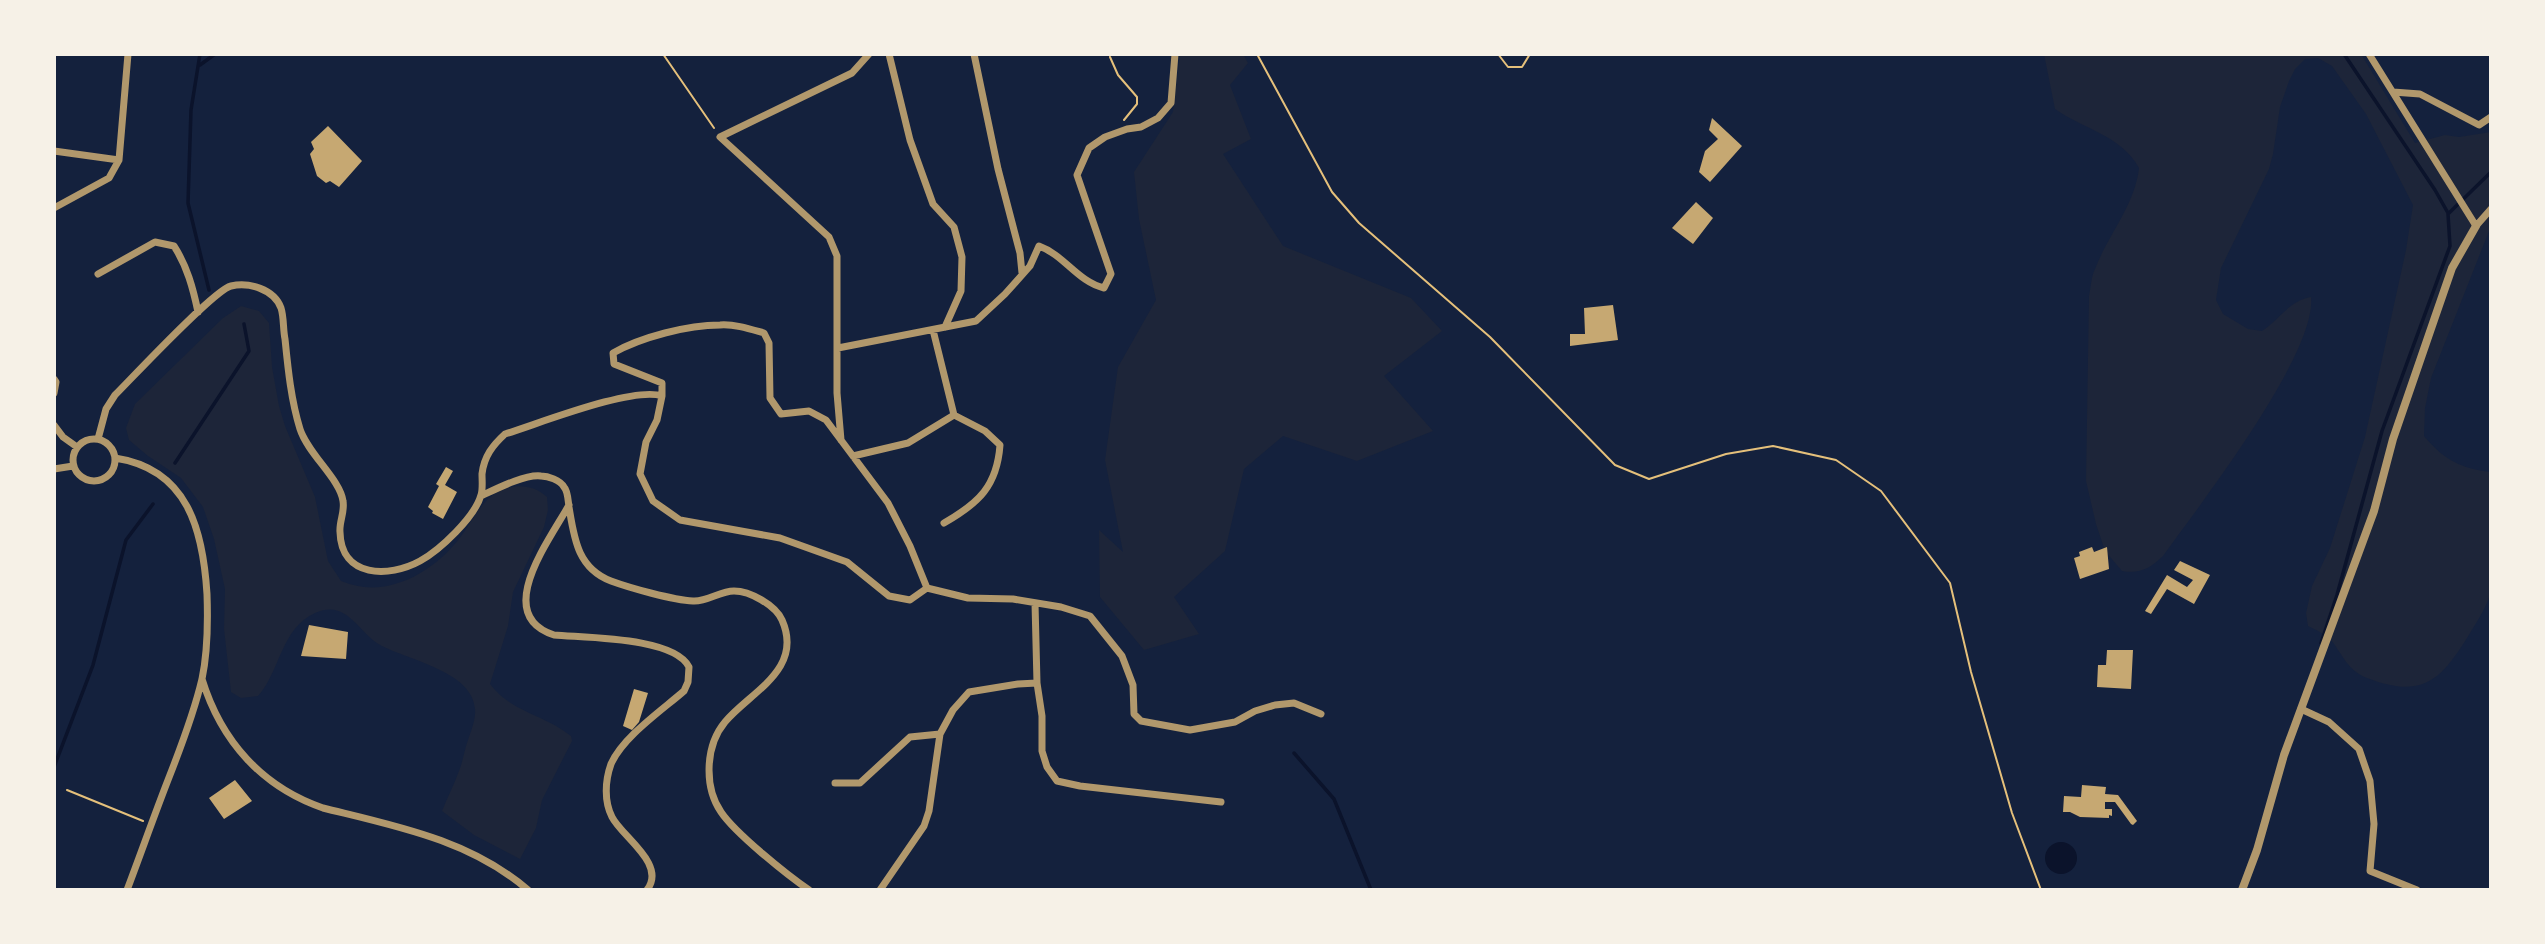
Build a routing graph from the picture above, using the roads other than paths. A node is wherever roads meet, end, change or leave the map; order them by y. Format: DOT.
graph roads {
  1 [pos="128,54"];
  2 [pos="869,54"];
  3 [pos="889,54"];
  4 [pos="974,54"];
  5 [pos="1175,54"];
  6 [pos="2369,54"];
  7 [pos="2393,92"];
  8 [pos="2491,117"];
  9 [pos="54,151"];
  10 [pos="119,160"];
  11 [pos="54,208"];
  12 [pos="2491,209"];
  13 [pos="2476,226"];
  14 [pos="1022,273"];
  15 [pos="98,274"];
  16 [pos="198,312"];
  17 [pos="945,327"];
  18 [pos="933,330"];
  19 [pos="838,348"];
  20 [pos="54,379"];
  21 [pos="54,393"];
  22 [pos="662,396"];
  23 [pos="954,415"];
  24 [pos="54,425"];
  25 [pos="98,439"];
  26 [pos="841,441"];
  27 [pos="77,447"];
  28 [pos="853,456"];
  29 [pos="115,458"];
  30 [pos="74,466"];
  31 [pos="54,469"];
  32 [pos="481,496"];
  33 [pos="569,505"];
  34 [pos="944,523"];
  35 [pos="927,588"];
  36 [pos="1035,603"];
  37 [pos="202,678"];
  38 [pos="1037,683"];
  39 [pos="2301,709"];
  40 [pos="1321,714"];
  41 [pos="940,734"];
  42 [pos="835,783"];
  43 [pos="1221,802"];
  44 [pos="789,874"];
  45 [pos="127,890"];
  46 [pos="528,890"];
  47 [pos="647,890"];
  48 [pos="797,890"];
  49 [pos="808,890"];
  50 [pos="880,890"];
  51 [pos="2242,890"];
  52 [pos="2417,890"];
  1 -- 10 [label="street"];
  2 -- 19 [label="street"];
  3 -- 17 [label="street"];
  4 -- 14 [label="street"];
  5 -- 14 [label="street"];
  6 -- 7 [label="street"];
  7 -- 8 [label="street"];
  7 -- 13 [label="street"];
  9 -- 10 [label="street"];
  10 -- 11 [label="street"];
  12 -- 13 [label="street"];
  13 -- 39 [label="street"];
  14 -- 17 [label="street"];
  15 -- 16 [label="street"];
  16 -- 25 [label="street"];
  16 -- 32 [label="street"];
  17 -- 18 [label="street"];
  18 -- 19 [label="street"];
  18 -- 23 [label="street"];
  19 -- 26 [label="street"];
  20 -- 21 [label="street"];
  22 -- 26 [label="street"];
  22 -- 32 [label="street"];
  22 -- 35 [label="street"];
  23 -- 28 [label="street"];
  23 -- 34 [label="street"];
  24 -- 27 [label="street"];
  25 -- 27 [label="street"];
  25 -- 29 [label="street"];
  26 -- 28 [label="street"];
  27 -- 30 [label="street"];
  28 -- 35 [label="street"];
  29 -- 30 [label="street"];
  29 -- 37 [label="street"];
  30 -- 31 [label="street"];
  32 -- 33 [label="street"];
  33 -- 44 [label="street"];
  33 -- 47 [label="street"];
  35 -- 36 [label="street"];
  36 -- 38 [label="street"];
  36 -- 40 [label="street"];
  37 -- 45 [label="street"];
  37 -- 46 [label="street"];
  38 -- 41 [label="street"];
  38 -- 43 [label="street"];
  39 -- 51 [label="street"];
  39 -- 52 [label="street"];
  41 -- 42 [label="street"];
  41 -- 50 [label="street"];
  44 -- 48 [label="street"];
  44 -- 49 [label="street"];
}
